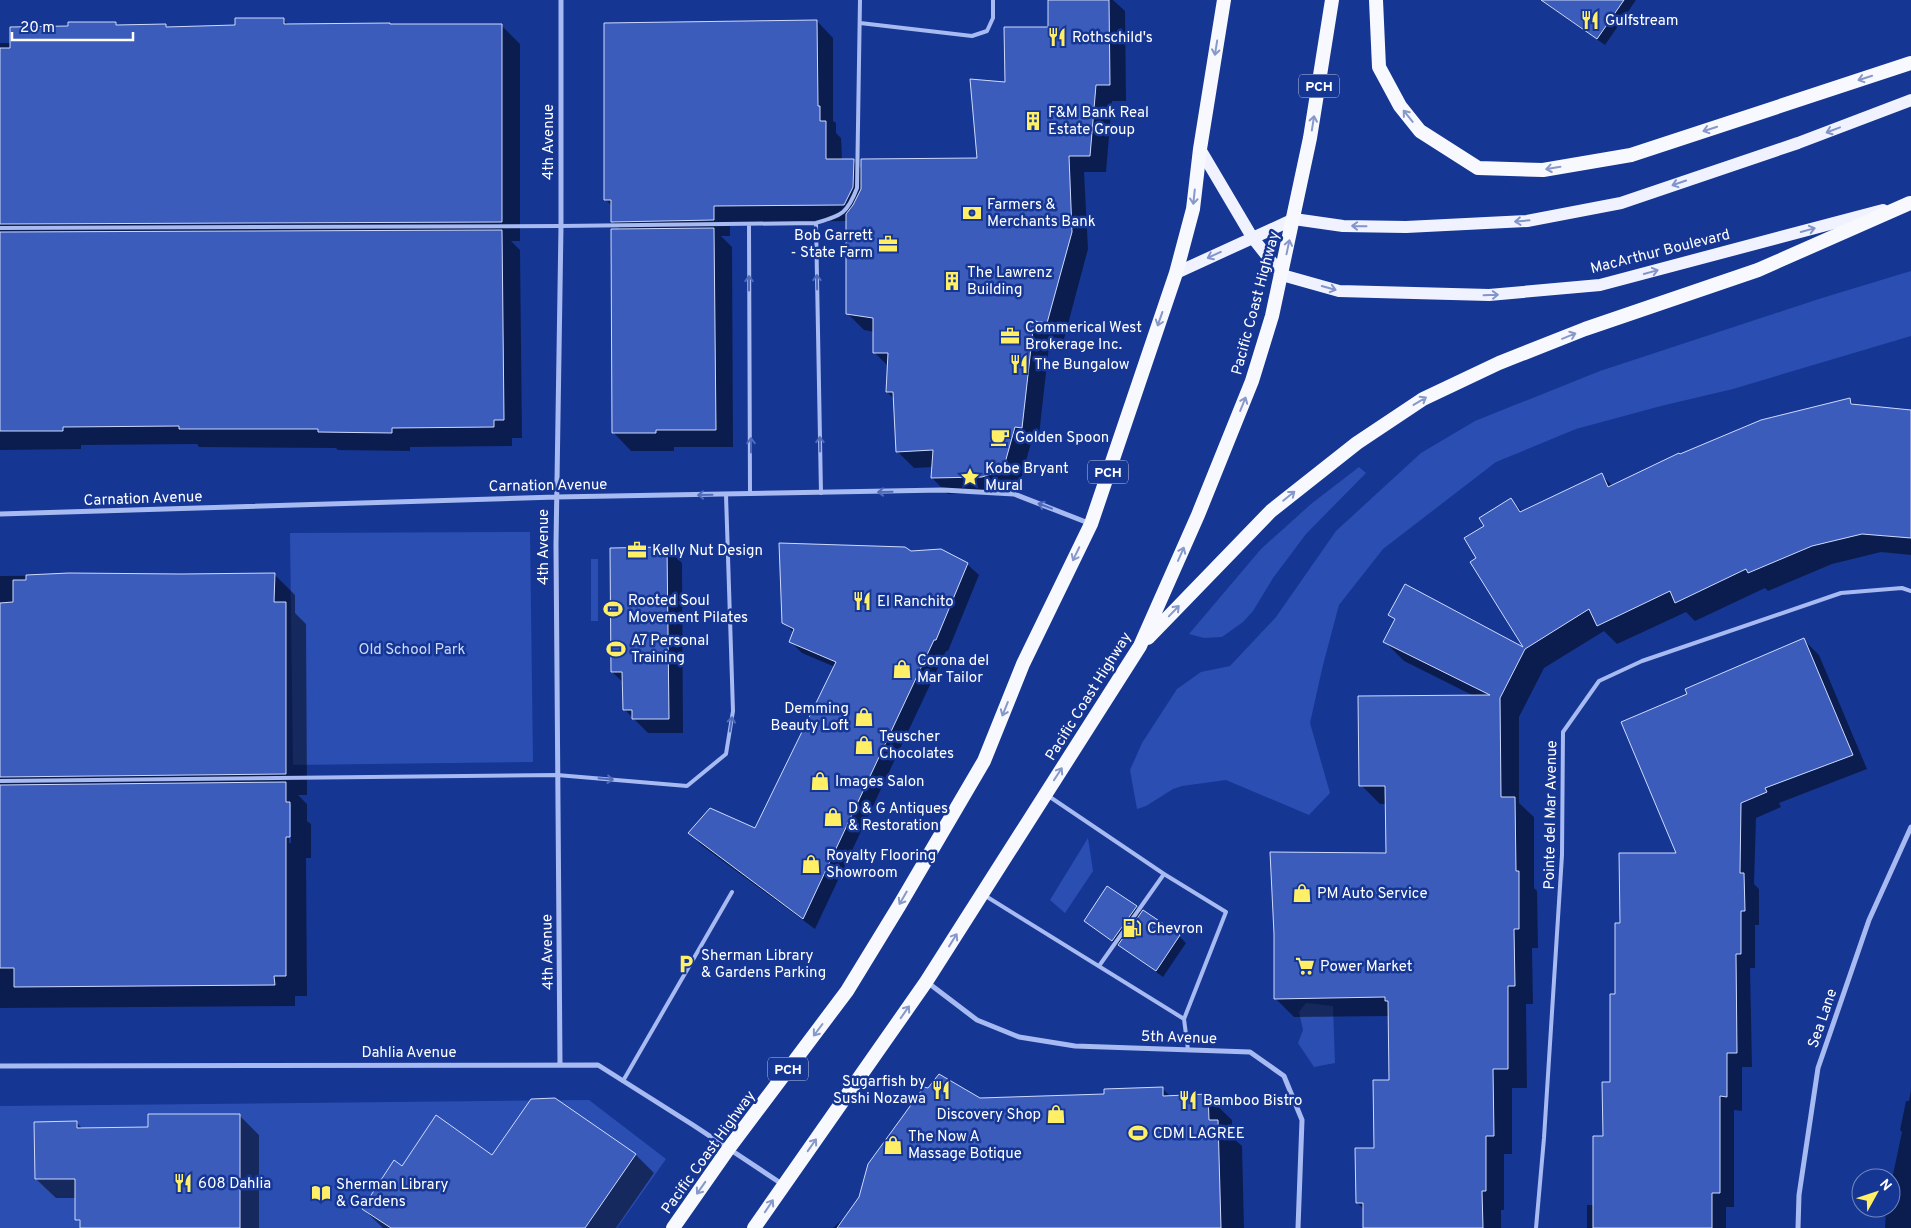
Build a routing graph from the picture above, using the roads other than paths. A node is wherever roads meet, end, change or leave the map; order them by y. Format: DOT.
graph roads {
  1 [pos="561,0"];
  2 [pos="860,0"];
  3 [pos="993,0"];
  4 [pos="1224,0"];
  5 [pos="1332,0"];
  6 [pos="1376,0"];
  7 [pos="860,23"];
  8 [pos="1911,63"];
  9 [pos="1911,100"];
  10 [pos="1200,149"];
  11 [pos="1910,203"];
  12 [pos="1294,219"];
  13 [pos="816,223"];
  14 [pos="749,224"];
  15 [pos="561,226"];
  16 [pos="0,228"];
  17 [pos="1252,237"];
  18 [pos="1176,273"];
  19 [pos="1282,275"];
  20 [pos="821,493"];
  21 [pos="750,494"];
  22 [pos="726,495"];
  23 [pos="556,497"];
  24 [pos="0,514"];
  25 [pos="1091,524"];
  26 [pos="1911,591"];
  27 [pos="1140,646"];
  28 [pos="557,775"];
  29 [pos="0,781"];
  30 [pos="1045,794"];
  31 [pos="1911,827"];
  32 [pos="1164,874"];
  33 [pos="732,892"];
  34 [pos="982,894"];
  35 [pos="1099,966"];
  36 [pos="926,982"];
  37 [pos="1184,1019"];
  38 [pos="1188,1050"];
  39 [pos="560,1064"];
  40 [pos="0,1066"];
  41 [pos="623,1081"];
  42 [pos="729,1148"];
  43 [pos="784,1184"];
  44 [pos="673,1228"];
  45 [pos="754,1228"];
  46 [pos="1298,1228"];
  47 [pos="1536,1228"];
  48 [pos="1798,1228"];
  1 -- 15 [label="street, 4th Avenue"];
  2 -- 7 [label="lane"];
  3 -- 7 [label="lane"];
  4 -- 10 [label="highway, Pacific Coast Highway / PCH, one-way"];
  12 -- 5 [label="highway, Pacific Coast Highway / PCH, one-way"];
  8 -- 6 [label="highway, one-way"];
  7 -- 13 [label="lane"];
  9 -- 12 [label="main road, one-way"];
  10 -- 17 [label="main road"];
  10 -- 18 [label="highway, Pacific Coast Highway / PCH, one-way"];
  19 -- 11 [label="main road, MacArthur Boulevard, one-way"];
  27 -- 11 [label="highway, one-way"];
  12 -- 17 [label="main road"];
  19 -- 12 [label="highway, Pacific Coast Highway / PCH, one-way"];
  13 -- 14 [label="lane"];
  20 -- 13 [label="lane, one-way"];
  14 -- 15 [label="lane"];
  21 -- 14 [label="lane, one-way"];
  15 -- 16 [label="lane"];
  15 -- 23 [label="street, 4th Avenue"];
  17 -- 18 [label="main road, one-way"];
  17 -- 19 [label="main road"];
  18 -- 25 [label="highway, Pacific Coast Highway / PCH, one-way"];
  27 -- 19 [label="highway, Pacific Coast Highway / PCH, one-way"];
  20 -- 21 [label="street, Carnation Avenue"];
  25 -- 20 [label="street, Carnation Avenue, one-way"];
  21 -- 22 [label="street, Carnation Avenue"];
  22 -- 23 [label="street, Carnation Avenue, one-way"];
  28 -- 22 [label="lane, one-way"];
  23 -- 24 [label="street, Carnation Avenue"];
  23 -- 28 [label="street, 4th Avenue"];
  25 -- 42 [label="highway, Pacific Coast Highway / PCH, one-way"];
  26 -- 47 [label="lane, Pointe del Mar Avenue"];
  30 -- 27 [label="highway, Pacific Coast Highway / PCH, one-way"];
  28 -- 29 [label="lane"];
  28 -- 39 [label="street, 4th Avenue"];
  30 -- 32 [label="lane"];
  30 -- 34 [label="highway, Pacific Coast Highway / PCH"];
  31 -- 48 [label="street, Sea Lane"];
  32 -- 35 [label="lane"];
  32 -- 37 [label="lane"];
  33 -- 41 [label="lane"];
  34 -- 35 [label="lane"];
  36 -- 34 [label="highway, Pacific Coast Highway / PCH, one-way"];
  35 -- 37 [label="lane"];
  36 -- 38 [label="street, 5th Avenue"];
  43 -- 36 [label="highway, Pacific Coast Highway / PCH, one-way"];
  37 -- 38 [label="lane"];
  38 -- 46 [label="street, 5th Avenue"];
  39 -- 40 [label="street, Dahlia Avenue"];
  39 -- 41 [label="street, Dahlia Avenue"];
  41 -- 42 [label="street, Dahlia Avenue"];
  42 -- 43 [label="street, Dahlia Avenue"];
  42 -- 44 [label="highway, Pacific Coast Highway / PCH, one-way"];
  45 -- 43 [label="highway, Pacific Coast Highway / PCH, one-way"];
}
